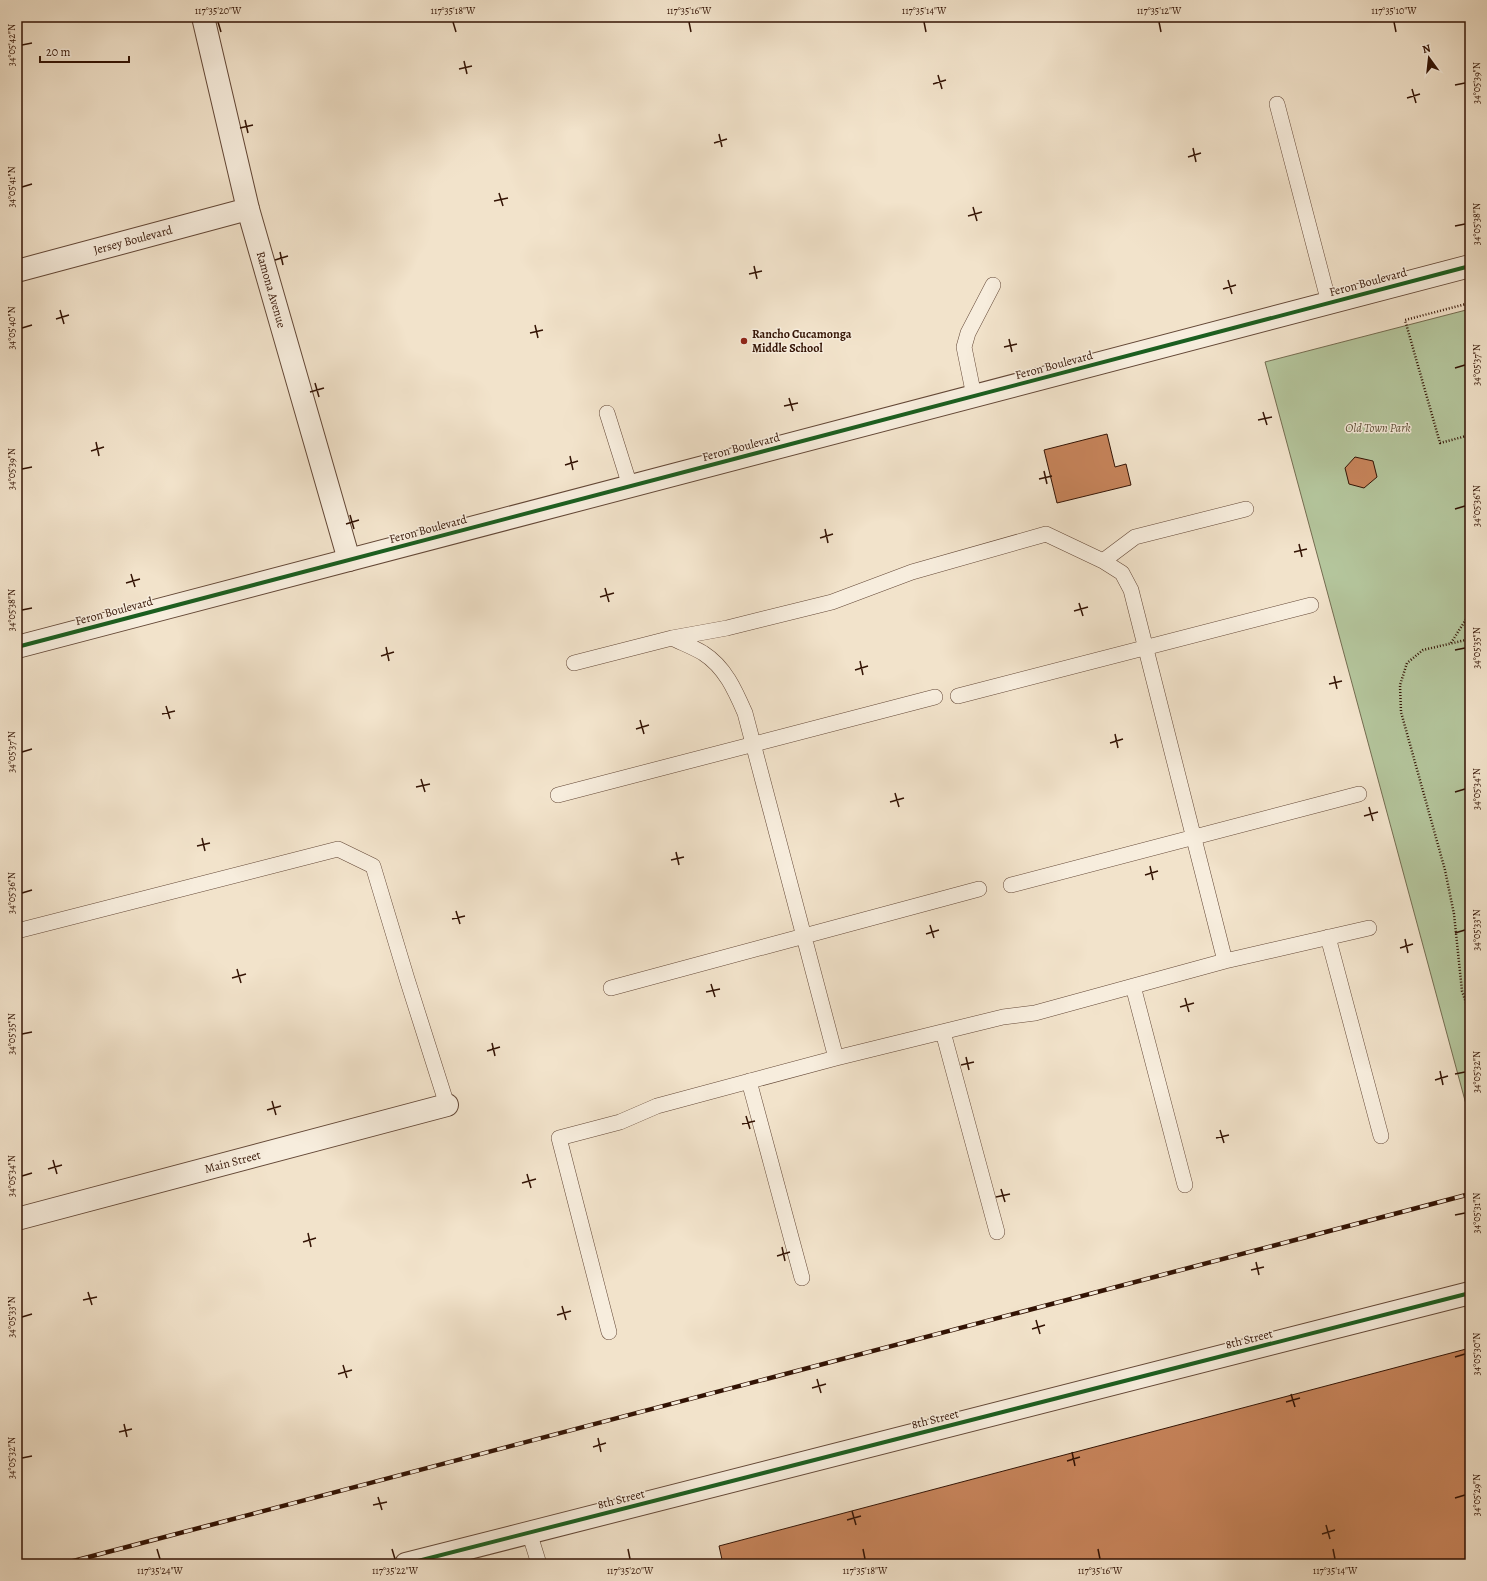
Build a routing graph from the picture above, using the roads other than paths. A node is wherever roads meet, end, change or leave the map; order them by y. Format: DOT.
graph roads {
  1 [pos="203,17"];
  2 [pos="1277,104"];
  3 [pos="248,209"];
  4 [pos="1470,266"];
  5 [pos="17,271"];
  6 [pos="994,286"];
  7 [pos="1329,303"];
  8 [pos="974,396"];
  9 [pos="607,413"];
  10 [pos="630,486"];
  11 [pos="1246,509"];
  12 [pos="349,560"];
  13 [pos="1103,561"];
  14 [pos="1311,605"];
  15 [pos="672,638"];
  16 [pos="17,647"];
  17 [pos="1146,648"];
  18 [pos="574,663"];
  19 [pos="958,696"];
  20 [pos="935,697"];
  21 [pos="753,745"];
  22 [pos="1359,794"];
  23 [pos="558,795"];
  24 [pos="1194,837"];
  25 [pos="1011,885"];
  26 [pos="979,889"];
  27 [pos="1369,928"];
  28 [pos="17,931"];
  29 [pos="803,936"];
  30 [pos="1328,937"];
  31 [pos="1225,961"];
  32 [pos="1133,986"];
  33 [pos="611,988"];
  34 [pos="943,1032"];
  35 [pos="836,1058"];
  36 [pos="749,1081"];
  37 [pos="447,1105"];
  38 [pos="1381,1136"];
  39 [pos="1185,1186"];
  40 [pos="17,1219"];
  41 [pos="996,1232"];
  42 [pos="802,1278"];
  43 [pos="1470,1293"];
  44 [pos="610,1332"];
  45 [pos="530,1532"];
  46 [pos="406,1564"];
  47 [pos="539,1564"];
  1 -- 3 [label="street, Ramona Avenue"];
  2 -- 7 [label="lane"];
  3 -- 5 [label="street, Jersey Boulevard"];
  3 -- 12 [label="street, Ramona Avenue"];
  4 -- 7 [label="street, Feron Boulevard"];
  6 -- 8 [label="lane"];
  7 -- 8 [label="street, Feron Boulevard"];
  8 -- 10 [label="street, Feron Boulevard"];
  9 -- 10 [label="lane"];
  10 -- 12 [label="street, Feron Boulevard"];
  11 -- 13 [label="lane"];
  12 -- 16 [label="street, Feron Boulevard"];
  13 -- 15 [label="lane"];
  13 -- 17 [label="lane"];
  14 -- 17 [label="lane"];
  15 -- 18 [label="lane"];
  15 -- 21 [label="lane"];
  17 -- 19 [label="lane"];
  17 -- 24 [label="lane"];
  20 -- 21 [label="lane"];
  21 -- 23 [label="lane"];
  21 -- 29 [label="lane"];
  22 -- 24 [label="lane"];
  24 -- 25 [label="lane"];
  24 -- 31 [label="lane"];
  26 -- 29 [label="lane"];
  27 -- 30 [label="lane"];
  28 -- 37 [label="lane"];
  29 -- 33 [label="lane"];
  29 -- 35 [label="lane"];
  30 -- 31 [label="lane"];
  30 -- 38 [label="lane"];
  31 -- 32 [label="lane"];
  32 -- 34 [label="lane"];
  32 -- 39 [label="lane"];
  34 -- 35 [label="lane"];
  34 -- 41 [label="lane"];
  35 -- 36 [label="lane"];
  36 -- 42 [label="lane"];
  36 -- 44 [label="lane"];
  37 -- 40 [label="street, Main Street"];
  43 -- 45 [label="street, 8th Street"];
  45 -- 46 [label="street, 8th Street"];
  45 -- 47 [label="lane"];
}
